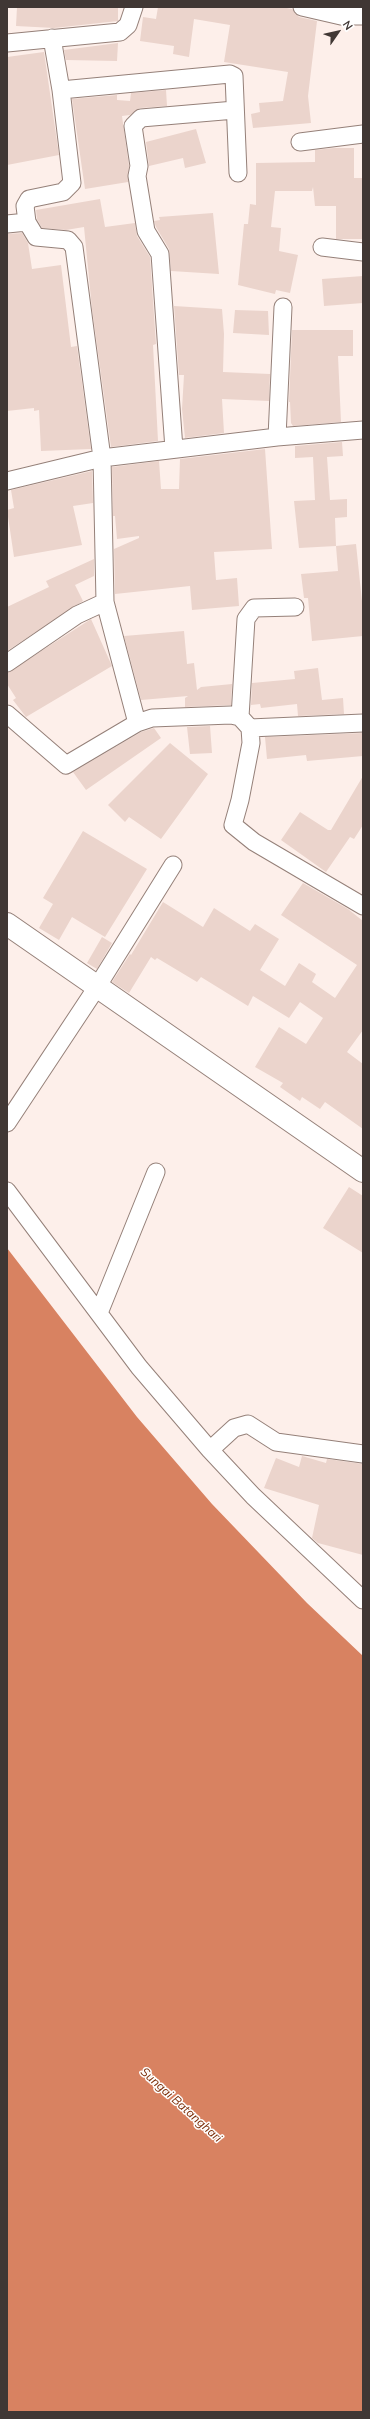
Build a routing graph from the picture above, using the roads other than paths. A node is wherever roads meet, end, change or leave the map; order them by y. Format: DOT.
graph roads {
  1 [pos="134,7"];
  2 [pos="302,7"];
  3 [pos="334,10"];
  4 [pos="363,16"];
  5 [pos="52,38"];
  6 [pos="7,43"];
  7 [pos="61,90"];
  8 [pos="235,110"];
  9 [pos="363,134"];
  10 [pos="300,142"];
  11 [pos="238,173"];
  12 [pos="27,222"];
  13 [pos="7,224"];
  14 [pos="322,247"];
  15 [pos="363,252"];
  16 [pos="283,307"];
  17 [pos="363,430"];
  18 [pos="277,437"];
  19 [pos="174,449"];
  20 [pos="102,458"];
  21 [pos="7,481"];
  22 [pos="105,602"];
  23 [pos="295,606"];
  24 [pos="7,663"];
  25 [pos="7,714"];
  26 [pos="137,723"];
  27 [pos="245,723"];
  28 [pos="363,723"];
  29 [pos="173,865"];
  30 [pos="363,906"];
  31 [pos="7,924"];
  32 [pos="97,987"];
  33 [pos="7,1123"];
  34 [pos="363,1171"];
  35 [pos="156,1172"];
  36 [pos="7,1191"];
  37 [pos="100,1313"];
  38 [pos="210,1450"];
  39 [pos="363,1454"];
  40 [pos="363,1600"];
  1 -- 5 [label="street"];
  2 -- 3 [label="street"];
  3 -- 4 [label="street"];
  5 -- 6 [label="street"];
  5 -- 7 [label="street"];
  7 -- 8 [label="street"];
  7 -- 12 [label="street"];
  8 -- 11 [label="street"];
  8 -- 19 [label="street"];
  9 -- 10 [label="street"];
  12 -- 13 [label="street"];
  12 -- 20 [label="street"];
  14 -- 15 [label="street"];
  16 -- 18 [label="street"];
  17 -- 18 [label="street"];
  18 -- 19 [label="street"];
  19 -- 20 [label="street"];
  20 -- 21 [label="street"];
  20 -- 22 [label="street"];
  22 -- 24 [label="street"];
  22 -- 26 [label="street"];
  23 -- 27 [label="street"];
  25 -- 26 [label="street"];
  26 -- 27 [label="street"];
  27 -- 28 [label="street"];
  27 -- 30 [label="street"];
  29 -- 32 [label="street"];
  31 -- 32 [label="street"];
  32 -- 33 [label="street"];
  32 -- 34 [label="street"];
  35 -- 37 [label="street"];
  36 -- 37 [label="street"];
  37 -- 38 [label="street"];
  38 -- 39 [label="street"];
  38 -- 40 [label="street"];
}
